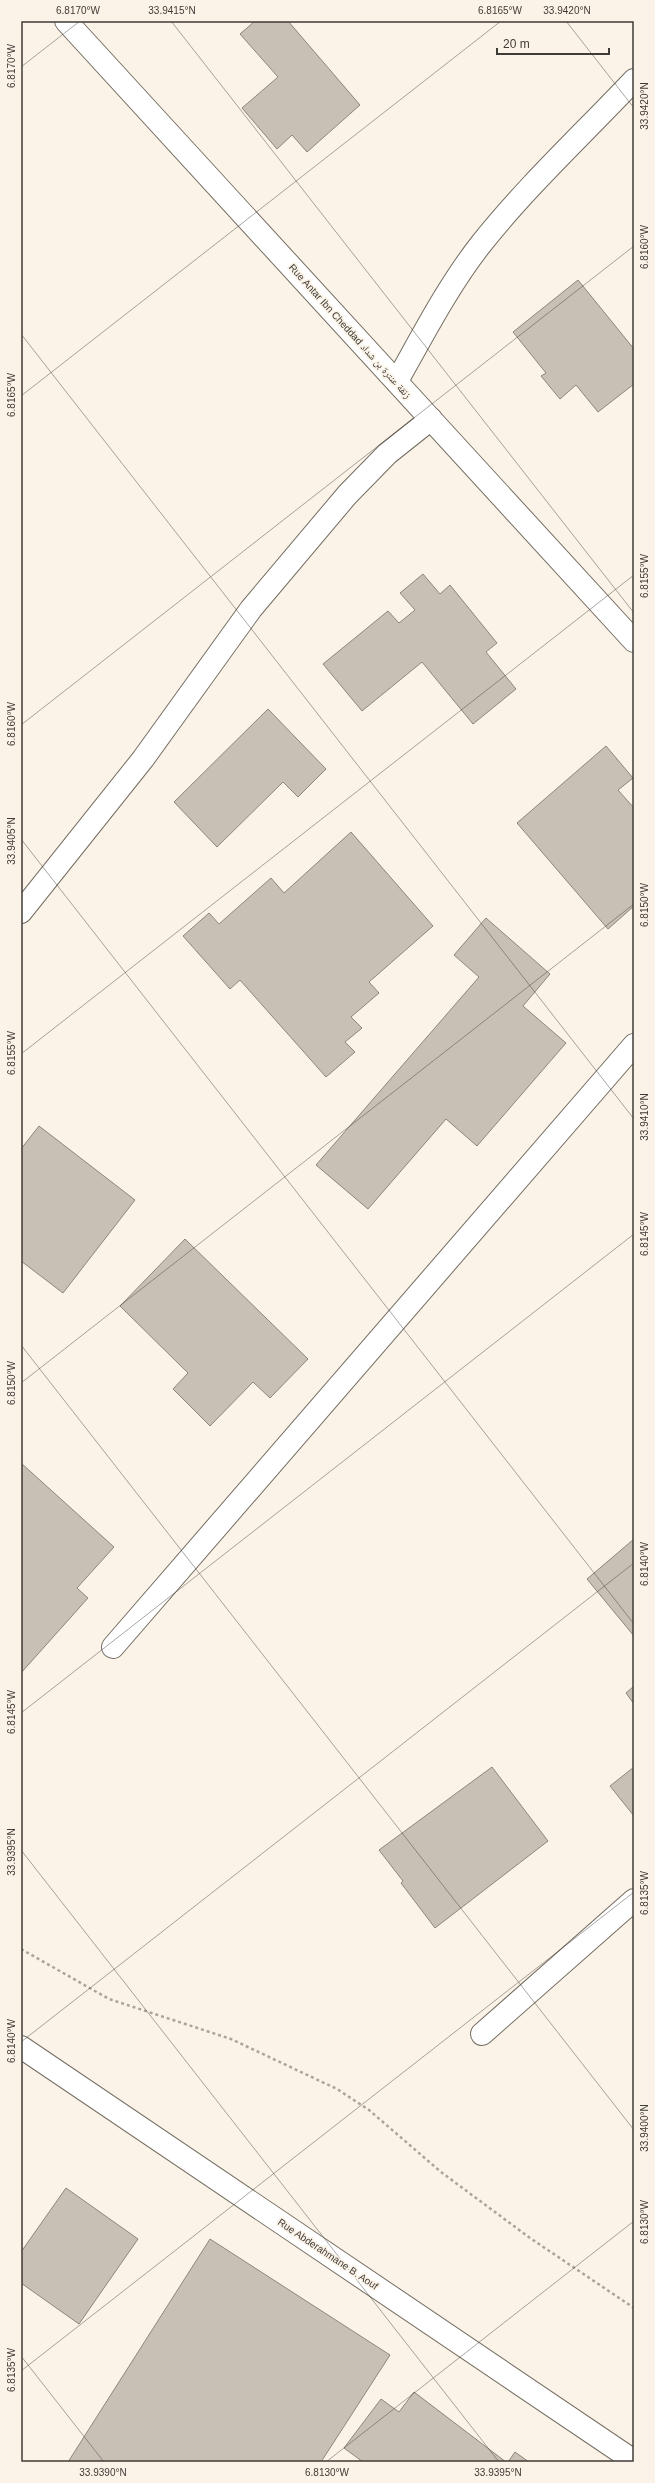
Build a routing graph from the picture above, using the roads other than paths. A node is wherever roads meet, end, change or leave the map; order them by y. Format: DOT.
graph roads {
  1 [pos="67,21"];
  2 [pos="634,80"];
  3 [pos="397,381"];
  4 [pos="431,419"];
  5 [pos="634,641"];
  6 [pos="21,912"];
  7 [pos="634,1045"];
  8 [pos="113,1647"];
  9 [pos="634,1900"];
  10 [pos="482,2034"];
  11 [pos="21,2047"];
  12 [pos="634,2461"];
  1 -- 3 [label="street, Rue Antar Ibn Cheddad زنقة عنترة بن شداد"];
  2 -- 3 [label="street"];
  3 -- 4 [label="street, Rue Antar Ibn Cheddad زنقة عنترة بن شداد"];
  4 -- 5 [label="street, Rue Antar Ibn Cheddad زنقة عنترة بن شداد"];
  4 -- 6 [label="street"];
  7 -- 8 [label="street"];
  9 -- 10 [label="street"];
  11 -- 12 [label="street, Rue Abderahmane B. Aouf"];
}
